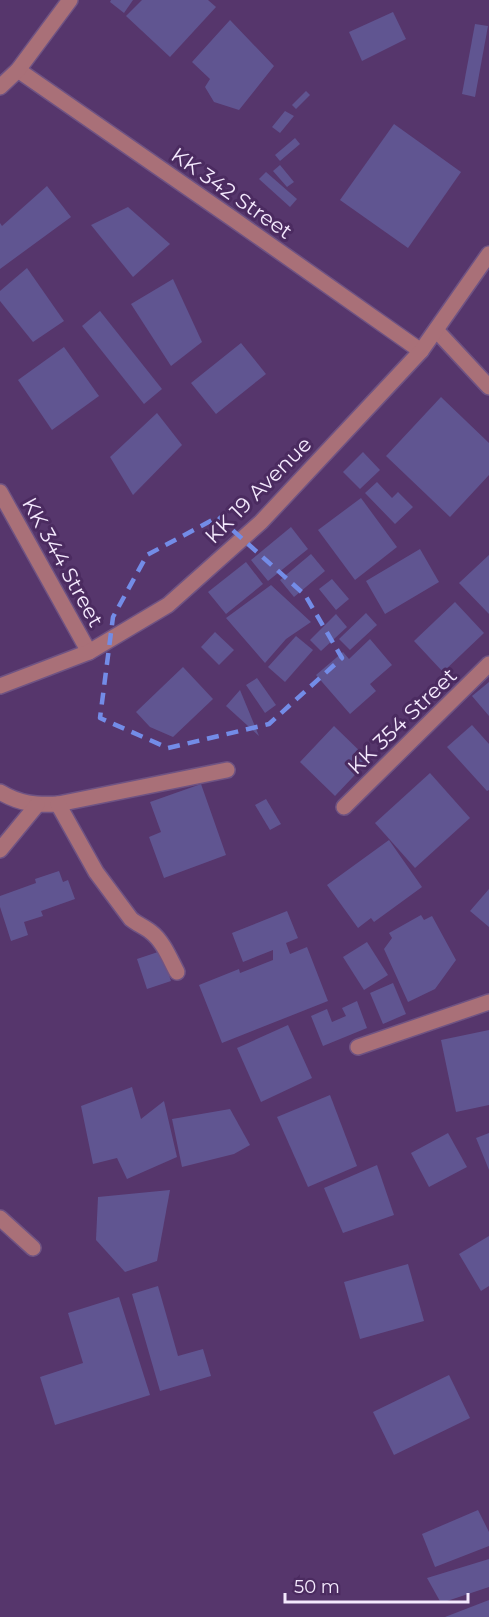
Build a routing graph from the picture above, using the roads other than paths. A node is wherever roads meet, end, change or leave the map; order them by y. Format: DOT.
graph roads {
  1 [pos="70,0"];
  2 [pos="18,70"];
  3 [pos="0,87"];
  4 [pos="489,254"];
  5 [pos="436,330"];
  6 [pos="421,351"];
  7 [pos="489,387"];
  8 [pos="0,492"];
  9 [pos="89,652"];
  10 [pos="489,664"];
  11 [pos="0,686"];
  12 [pos="227,770"];
  13 [pos="0,792"];
  14 [pos="58,804"];
  15 [pos="37,805"];
  16 [pos="344,807"];
  17 [pos="0,850"];
  18 [pos="177,972"];
  19 [pos="489,1002"];
  20 [pos="358,1047"];
  21 [pos="0,1218"];
  22 [pos="33,1248"];
  1 -- 2 [label="street"];
  2 -- 3 [label="street"];
  2 -- 6 [label="street, KK 342 Street"];
  4 -- 5 [label="street, KK 19 Avenue"];
  5 -- 6 [label="street, KK 19 Avenue"];
  5 -- 7 [label="street"];
  6 -- 9 [label="street, KK 19 Avenue"];
  8 -- 9 [label="street, KK 344 Street"];
  9 -- 11 [label="street, KK 19 Avenue"];
  10 -- 16 [label="street, KK 354 Street"];
  12 -- 14 [label="street"];
  13 -- 15 [label="street"];
  14 -- 15 [label="street"];
  14 -- 18 [label="street"];
  15 -- 17 [label="street"];
  19 -- 20 [label="street"];
  21 -- 22 [label="street"];
}
